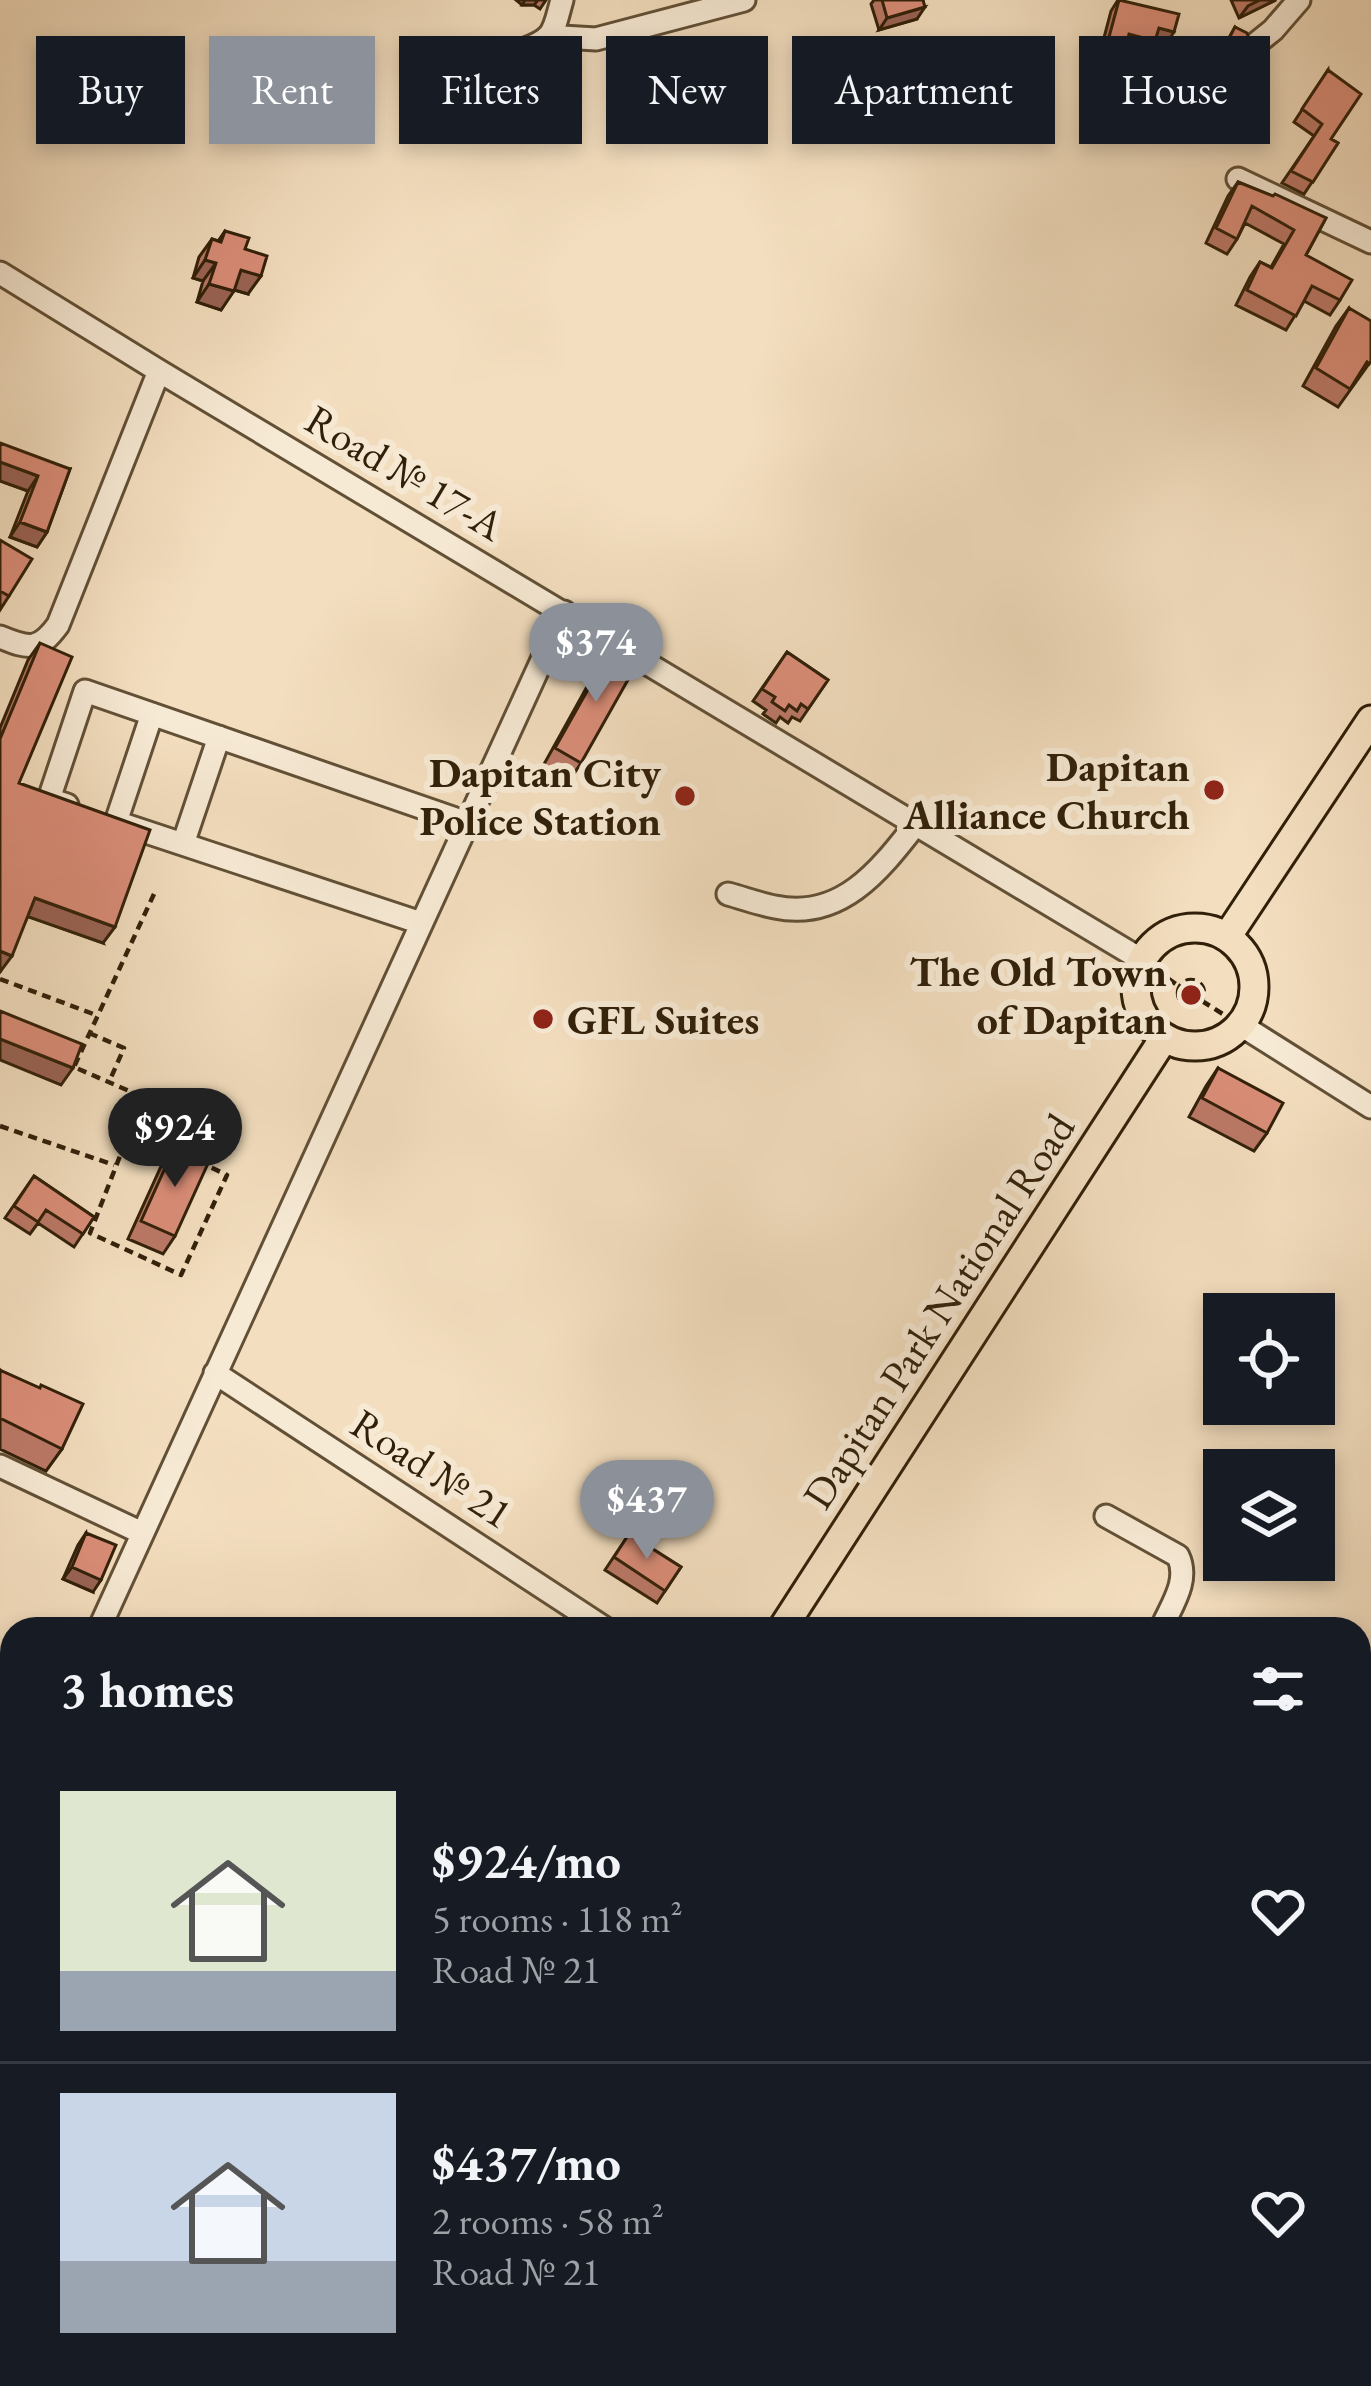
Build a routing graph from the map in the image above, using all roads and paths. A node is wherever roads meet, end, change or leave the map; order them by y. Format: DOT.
graph roads {
  1 [pos="562,0"];
  2 [pos="744,0"];
  3 [pos="1299,0"];
  4 [pos="554,34"];
  5 [pos="551,36"];
  6 [pos="1266,36"];
  7 [pos="1238,179"];
  8 [pos="1371,242"];
  9 [pos="0,273"];
  10 [pos="159,371"];
  11 [pos="564,612"];
  12 [pos="2,646"];
  13 [pos="152,714"];
  14 [pos="1371,720"];
  15 [pos="219,737"];
  16 [pos="116,822"];
  17 [pos="467,823"];
  18 [pos="916,824"];
  19 [pos="183,844"];
  20 [pos="154,894"];
  21 [pos="728,894"];
  22 [pos="421,922"];
  23 [pos="1227,938"];
  24 [pos="1142,960"];
  25 [pos="0,979"];
  26 [pos="1180,987"];
  27 [pos="1202,1001"];
  28 [pos="97,1016"];
  29 [pos="1241,1025"];
  30 [pos="89,1033"];
  31 [pos="1165,1038"];
  32 [pos="109,1082"];
  33 [pos="1371,1107"];
  34 [pos="0,1126"];
  35 [pos="130,1130"];
  36 [pos="116,1166"];
  37 [pos="215,1373"];
  38 [pos="0,1466"];
  39 [pos="1106,1516"];
  40 [pos="142,1533"];
  41 [pos="104,1617"];
  42 [pos="588,1617"];
  43 [pos="790,1617"];
  44 [pos="1166,1617"];
  1 -- 4 [label="street"];
  2 -- 4 [label="street"];
  3 -- 6 [label="street"];
  4 -- 5 [label="street"];
  7 -- 8 [label="street"];
  9 -- 10 [label="street, Road № 17-A"];
  10 -- 11 [label="street, Road № 17-A"];
  10 -- 12 [label="street"];
  11 -- 17 [label="street"];
  11 -- 18 [label="street, Road № 17-A"];
  13 -- 15 [label="street"];
  13 -- 16 [label="street"];
  13 -- 16 [label="street"];
  14 -- 23 [label="main road"];
  15 -- 17 [label="street"];
  15 -- 19 [label="street"];
  16 -- 19 [label="street"];
  17 -- 22 [label="street"];
  18 -- 21 [label="street"];
  18 -- 24 [label="street, Road № 17-A"];
  19 -- 22 [label="street"];
  20 -- 28 [label="path"];
  22 -- 37 [label="street"];
  23 -- 24 [label="main road"];
  23 -- 29 [label="main road"];
  24 -- 26 [label="path"];
  24 -- 31 [label="main road"];
  25 -- 28 [label="path"];
  26 -- 27 [label="path"];
  26 -- 27 [label="path"];
  27 -- 29 [label="path"];
  28 -- 30 [label="path"];
  29 -- 31 [label="main road"];
  29 -- 33 [label="street"];
  30 -- 32 [label="path"];
  30 -- 32 [label="path"];
  31 -- 43 [label="main road, Dapitan Park National Road"];
  32 -- 35 [label="path"];
  34 -- 36 [label="path"];
  35 -- 36 [label="path"];
  35 -- 36 [label="path"];
  37 -- 40 [label="street"];
  37 -- 42 [label="street, Road № 21"];
  38 -- 40 [label="street"];
  39 -- 44 [label="street"];
  40 -- 41 [label="street"];
}
